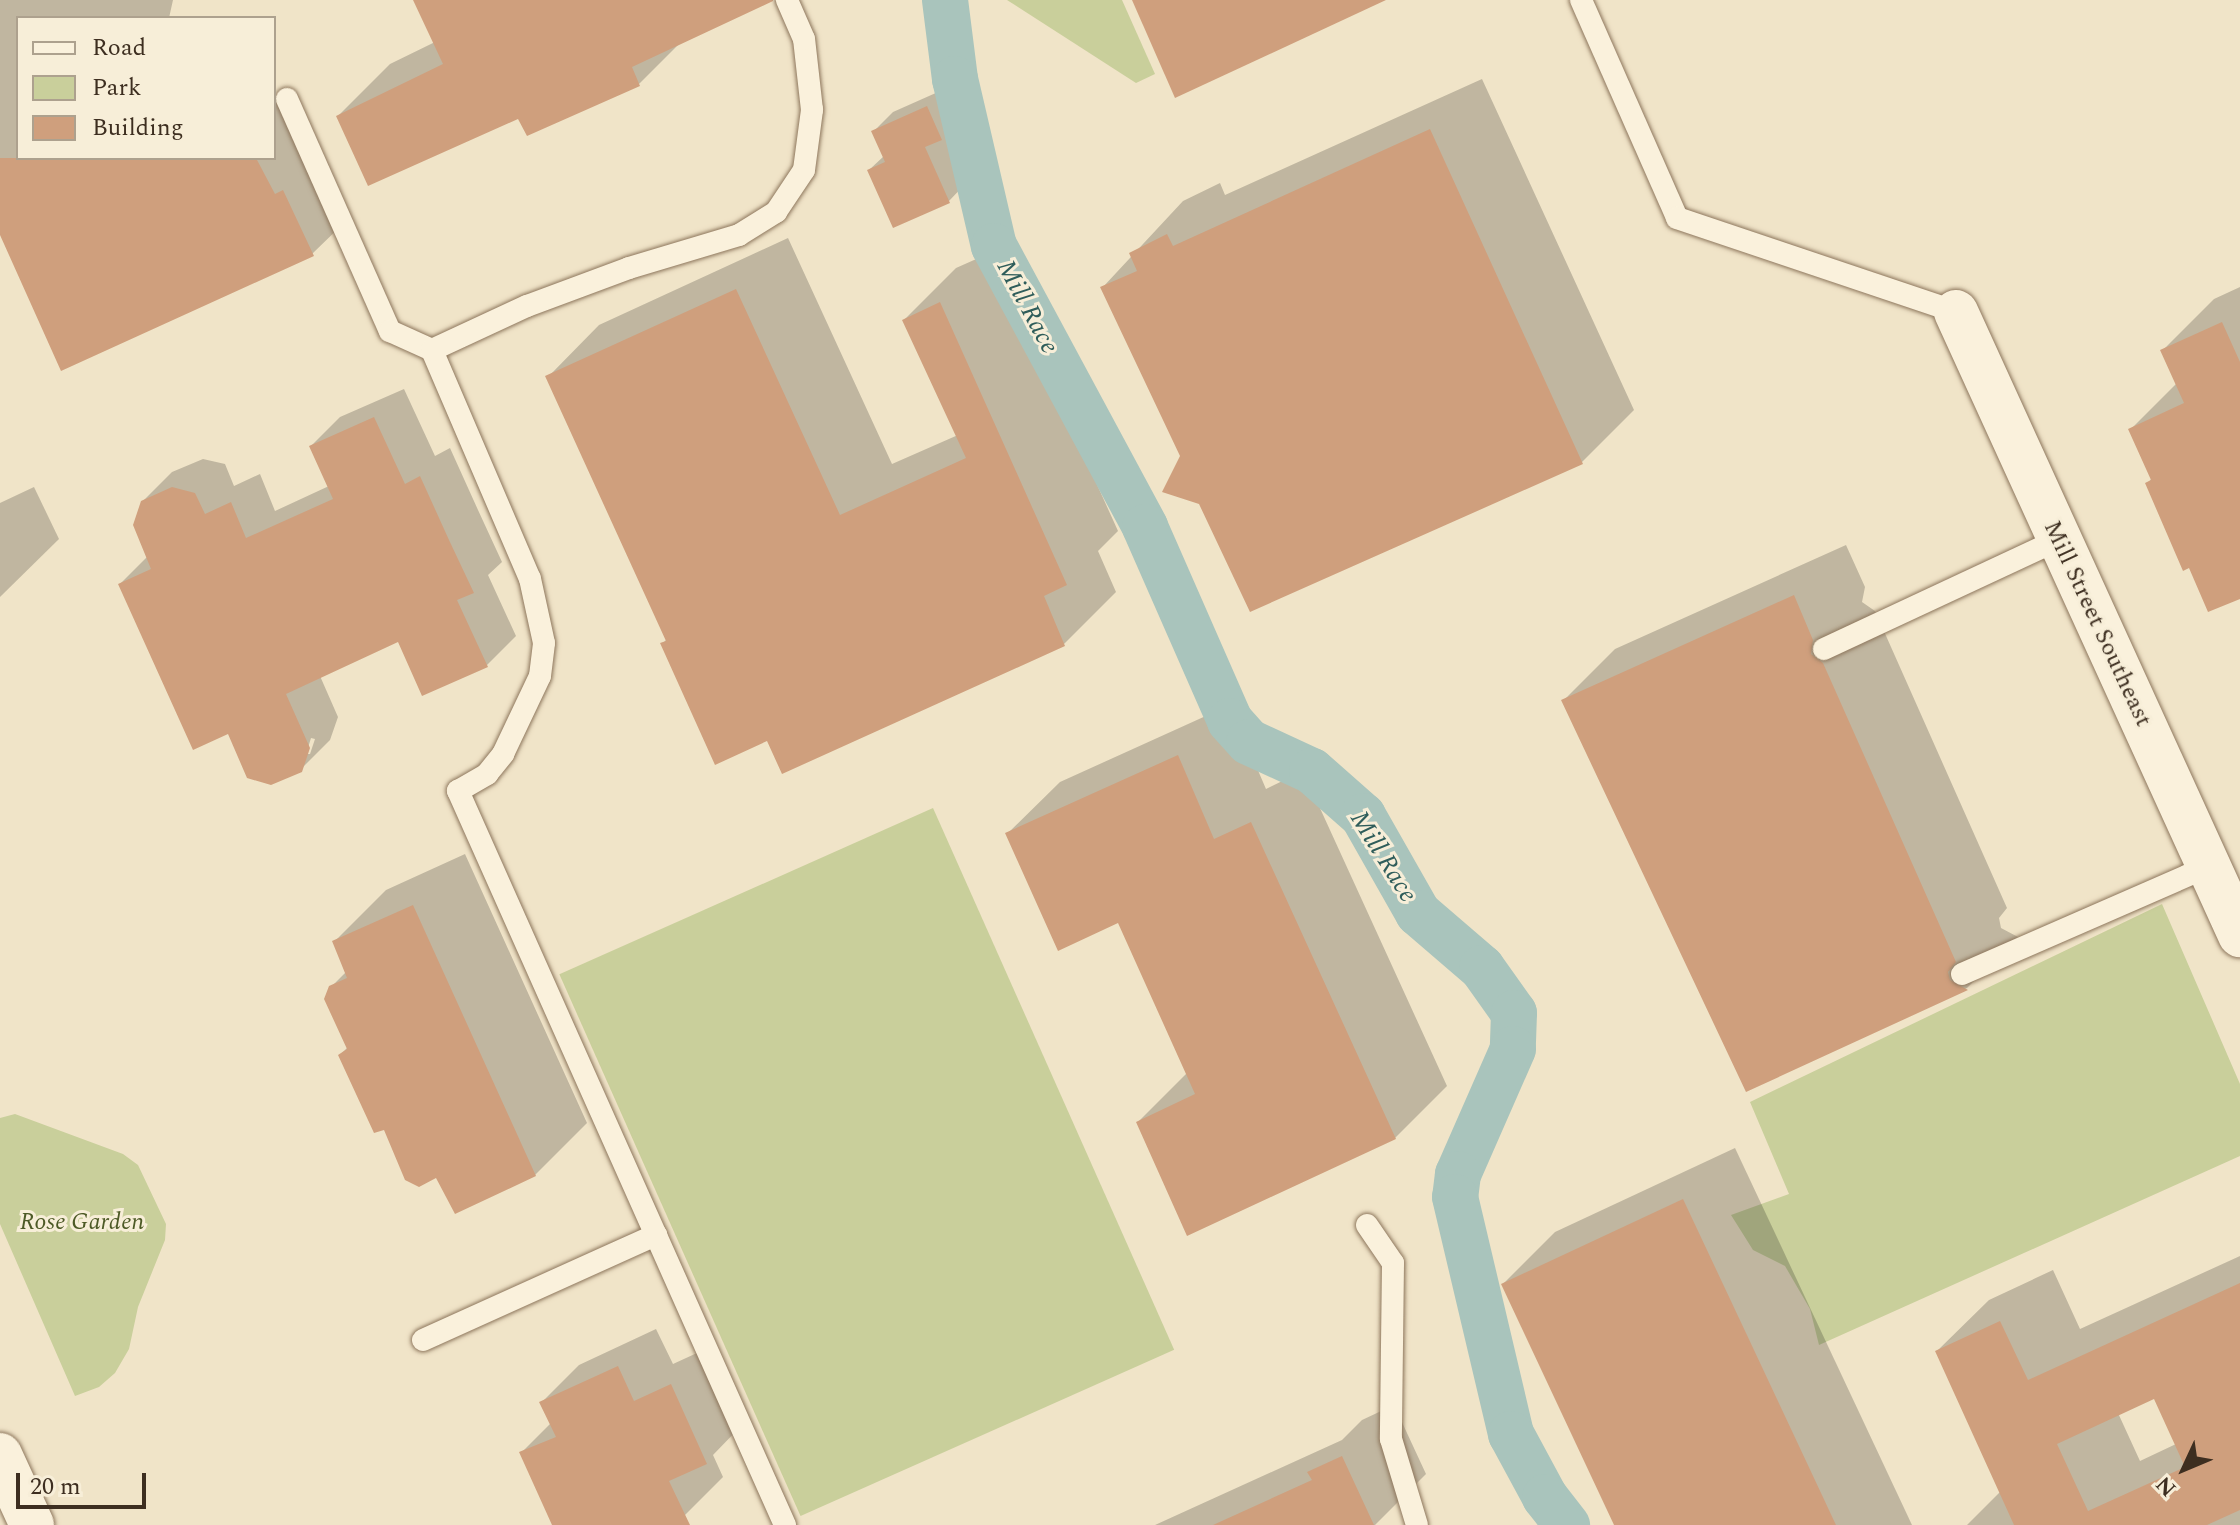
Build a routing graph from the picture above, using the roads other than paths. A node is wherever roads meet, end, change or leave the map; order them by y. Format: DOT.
graph roads {
  1 [pos="1581,0"];
  2 [pos="795,3"];
  3 [pos="287,99"];
  4 [pos="1956,312"];
  5 [pos="432,350"];
  6 [pos="2058,540"];
  7 [pos="1824,649"];
  8 [pos="2209,866"];
  9 [pos="2240,935"];
  10 [pos="1962,974"];
  11 [pos="1367,1225"];
  12 [pos="656,1235"];
  13 [pos="423,1340"];
  14 [pos="0,1455"];
  15 [pos="32,1525"];
  16 [pos="785,1525"];
  17 [pos="1417,1525"];
  1 -- 4 [label="lane"];
  2 -- 5 [label="lane"];
  3 -- 5 [label="lane"];
  4 -- 6 [label="street, Mill Street Southeast"];
  5 -- 12 [label="lane"];
  6 -- 7 [label="lane"];
  6 -- 8 [label="street, Mill Street Southeast"];
  8 -- 9 [label="street, Mill Street Southeast"];
  8 -- 10 [label="lane"];
  11 -- 17 [label="lane"];
  12 -- 13 [label="lane"];
  12 -- 16 [label="lane"];
  14 -- 15 [label="street"];
}
